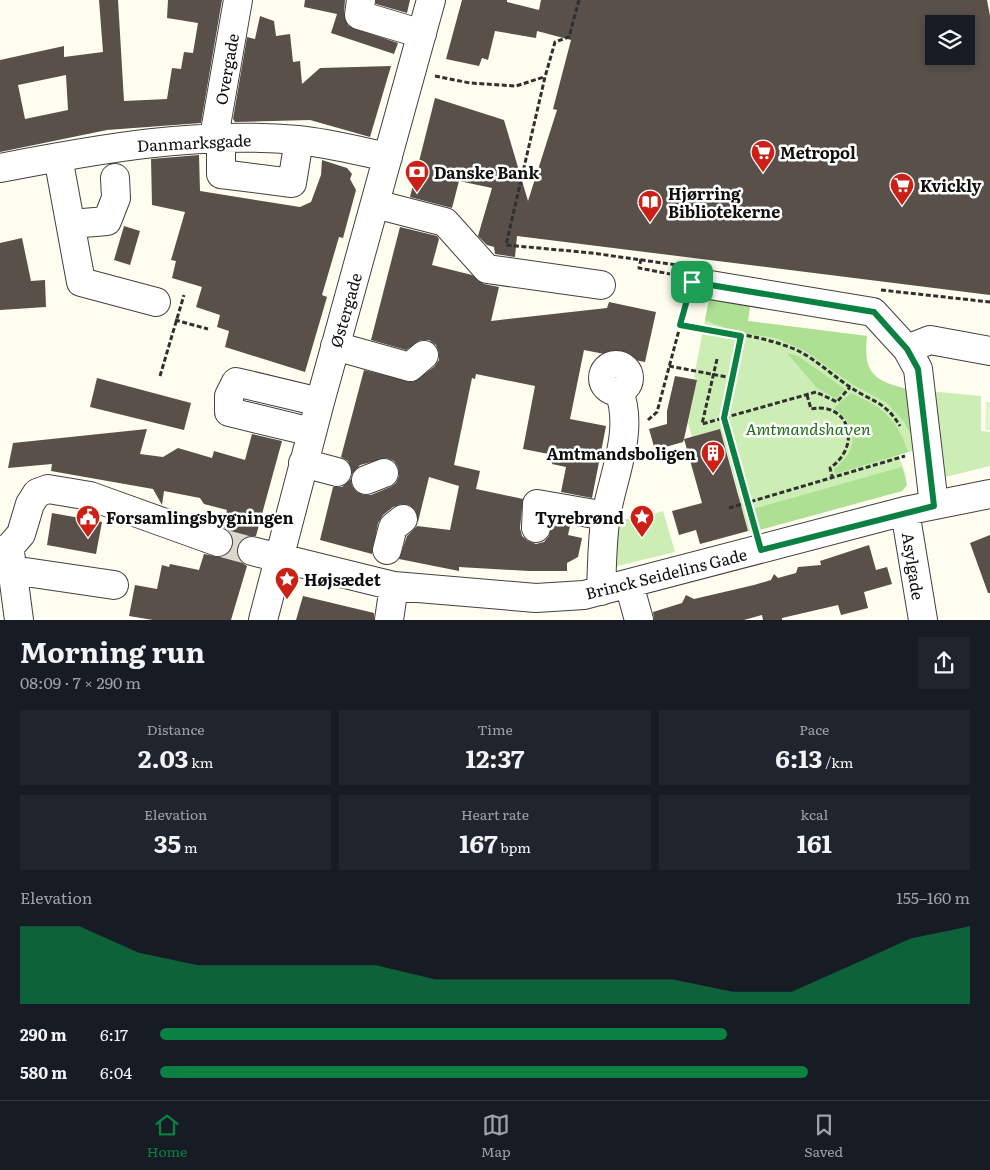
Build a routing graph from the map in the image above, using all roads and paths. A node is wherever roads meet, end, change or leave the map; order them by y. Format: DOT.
graph roads {
  1 [pos="238,0"];
  2 [pos="361,0"];
  3 [pos="431,0"];
  4 [pos="579,0"];
  5 [pos="422,34"];
  6 [pos="412,70"];
  7 [pos="544,77"];
  8 [pos="217,138"];
  9 [pos="299,140"];
  10 [pos="58,157"];
  11 [pos="388,157"];
  12 [pos="0,168"];
  13 [pos="115,178"];
  14 [pos="375,204"];
  15 [pos="71,224"];
  16 [pos="641,259"];
  17 [pos="689,275"];
  18 [pos="601,285"];
  19 [pos="872,288"];
  20 [pos="184,295"];
  21 [pos="156,302"];
  22 [pos="990,302"];
  23 [pos="177,320"];
  24 [pos="680,325"];
  25 [pos="208,329"];
  26 [pos="741,336"];
  27 [pos="335,346"];
  28 [pos="907,349"];
  29 [pos="990,350"];
  30 [pos="717,359"];
  31 [pos="670,366"];
  32 [pos="415,368"];
  33 [pos="712,374"];
  34 [pos="160,376"];
  35 [pos="732,378"];
  36 [pos="850,387"];
  37 [pos="619,391"];
  38 [pos="807,395"];
  39 [pos="320,402"];
  40 [pos="724,418"];
  41 [pos="902,429"];
  42 [pos="625,430"];
  43 [pos="312,432"];
  44 [pos="912,454"];
  45 [pos="303,463"];
  46 [pos="337,472"];
  47 [pos="832,476"];
  48 [pos="990,494"];
  49 [pos="747,501"];
  50 [pos="934,506"];
  51 [pos="729,508"];
  52 [pos="905,511"];
  53 [pos="606,516"];
  54 [pos="403,519"];
  55 [pos="536,528"];
  56 [pos="218,542"];
  57 [pos="761,550"];
  58 [pos="252,551"];
  59 [pos="7,556"];
  60 [pos="278,558"];
  61 [pos="387,569"];
  62 [pos="629,584"];
  63 [pos="114,585"];
  64 [pos="601,591"];
  65 [pos="19,620"];
  66 [pos="263,620"];
  67 [pos="389,620"];
  68 [pos="639,620"];
  69 [pos="923,620"];
  1 -- 8 [label="street, Overgade"];
  2 -- 5 [label="street"];
  3 -- 5 [label="street, Østergade"];
  4 -- 7 [label="path"];
  5 -- 6 [label="street, Østergade"];
  6 -- 7 [label="path"];
  6 -- 11 [label="street, Østergade"];
  7 -- 16 [label="path"];
  8 -- 9 [label="street, Danmarksgade"];
  8 -- 9 [label="street, Overgade"];
  8 -- 10 [label="street, Danmarksgade"];
  9 -- 11 [label="street, Danmarksgade"];
  10 -- 12 [label="street, Danmarksgade"];
  10 -- 15 [label="street"];
  11 -- 14 [label="street, Østergade"];
  13 -- 15 [label="street"];
  14 -- 18 [label="street"];
  14 -- 27 [label="street, Østergade"];
  15 -- 21 [label="street"];
  16 -- 17 [label="path"];
  16 -- 17 [label="path"];
  17 -- 24 [label="path"];
  17 -- 28 [label="street"];
  19 -- 22 [label="path"];
  20 -- 23 [label="path"];
  21 -- 23 [label="path"];
  23 -- 25 [label="path"];
  23 -- 34 [label="path"];
  24 -- 26 [label="path"];
  24 -- 31 [label="path"];
  26 -- 35 [label="path"];
  26 -- 36 [label="path"];
  27 -- 32 [label="street"];
  27 -- 39 [label="street, Østergade"];
  28 -- 29 [label="street"];
  28 -- 50 [label="street"];
  30 -- 33 [label="path"];
  31 -- 33 [label="path"];
  31 -- 42 [label="path"];
  33 -- 35 [label="path"];
  33 -- 40 [label="path"];
  35 -- 40 [label="path"];
  36 -- 38 [label="path"];
  36 -- 41 [label="path"];
  37 -- 42 [label="street"];
  38 -- 40 [label="path"];
  38 -- 47 [label="path"];
  39 -- 43 [label="street, Østergade"];
  39 -- 43 [label="street"];
  40 -- 49 [label="path"];
  42 -- 53 [label="street"];
  43 -- 45 [label="street, Østergade"];
  44 -- 47 [label="path"];
  45 -- 46 [label="street"];
  45 -- 60 [label="street, Østergade"];
  47 -- 49 [label="path"];
  48 -- 50 [label="street, Brinck Seidelins Gade"];
  49 -- 51 [label="path"];
  49 -- 57 [label="path"];
  50 -- 52 [label="street, Brinck Seidelins Gade"];
  52 -- 57 [label="street, Brinck Seidelins Gade"];
  52 -- 69 [label="street, Asylgade"];
  53 -- 55 [label="street"];
  53 -- 64 [label="street"];
  54 -- 61 [label="street"];
  56 -- 59 [label="street"];
  57 -- 62 [label="street, Brinck Seidelins Gade"];
  58 -- 60 [label="street, Brinck Seidelins Gade"];
  59 -- 63 [label="street"];
  59 -- 65 [label="street"];
  60 -- 61 [label="street, Brinck Seidelins Gade"];
  60 -- 66 [label="street, Østergade"];
  61 -- 64 [label="street, Brinck Seidelins Gade"];
  61 -- 67 [label="street"];
  62 -- 64 [label="street, Brinck Seidelins Gade"];
  62 -- 68 [label="street"];
}
